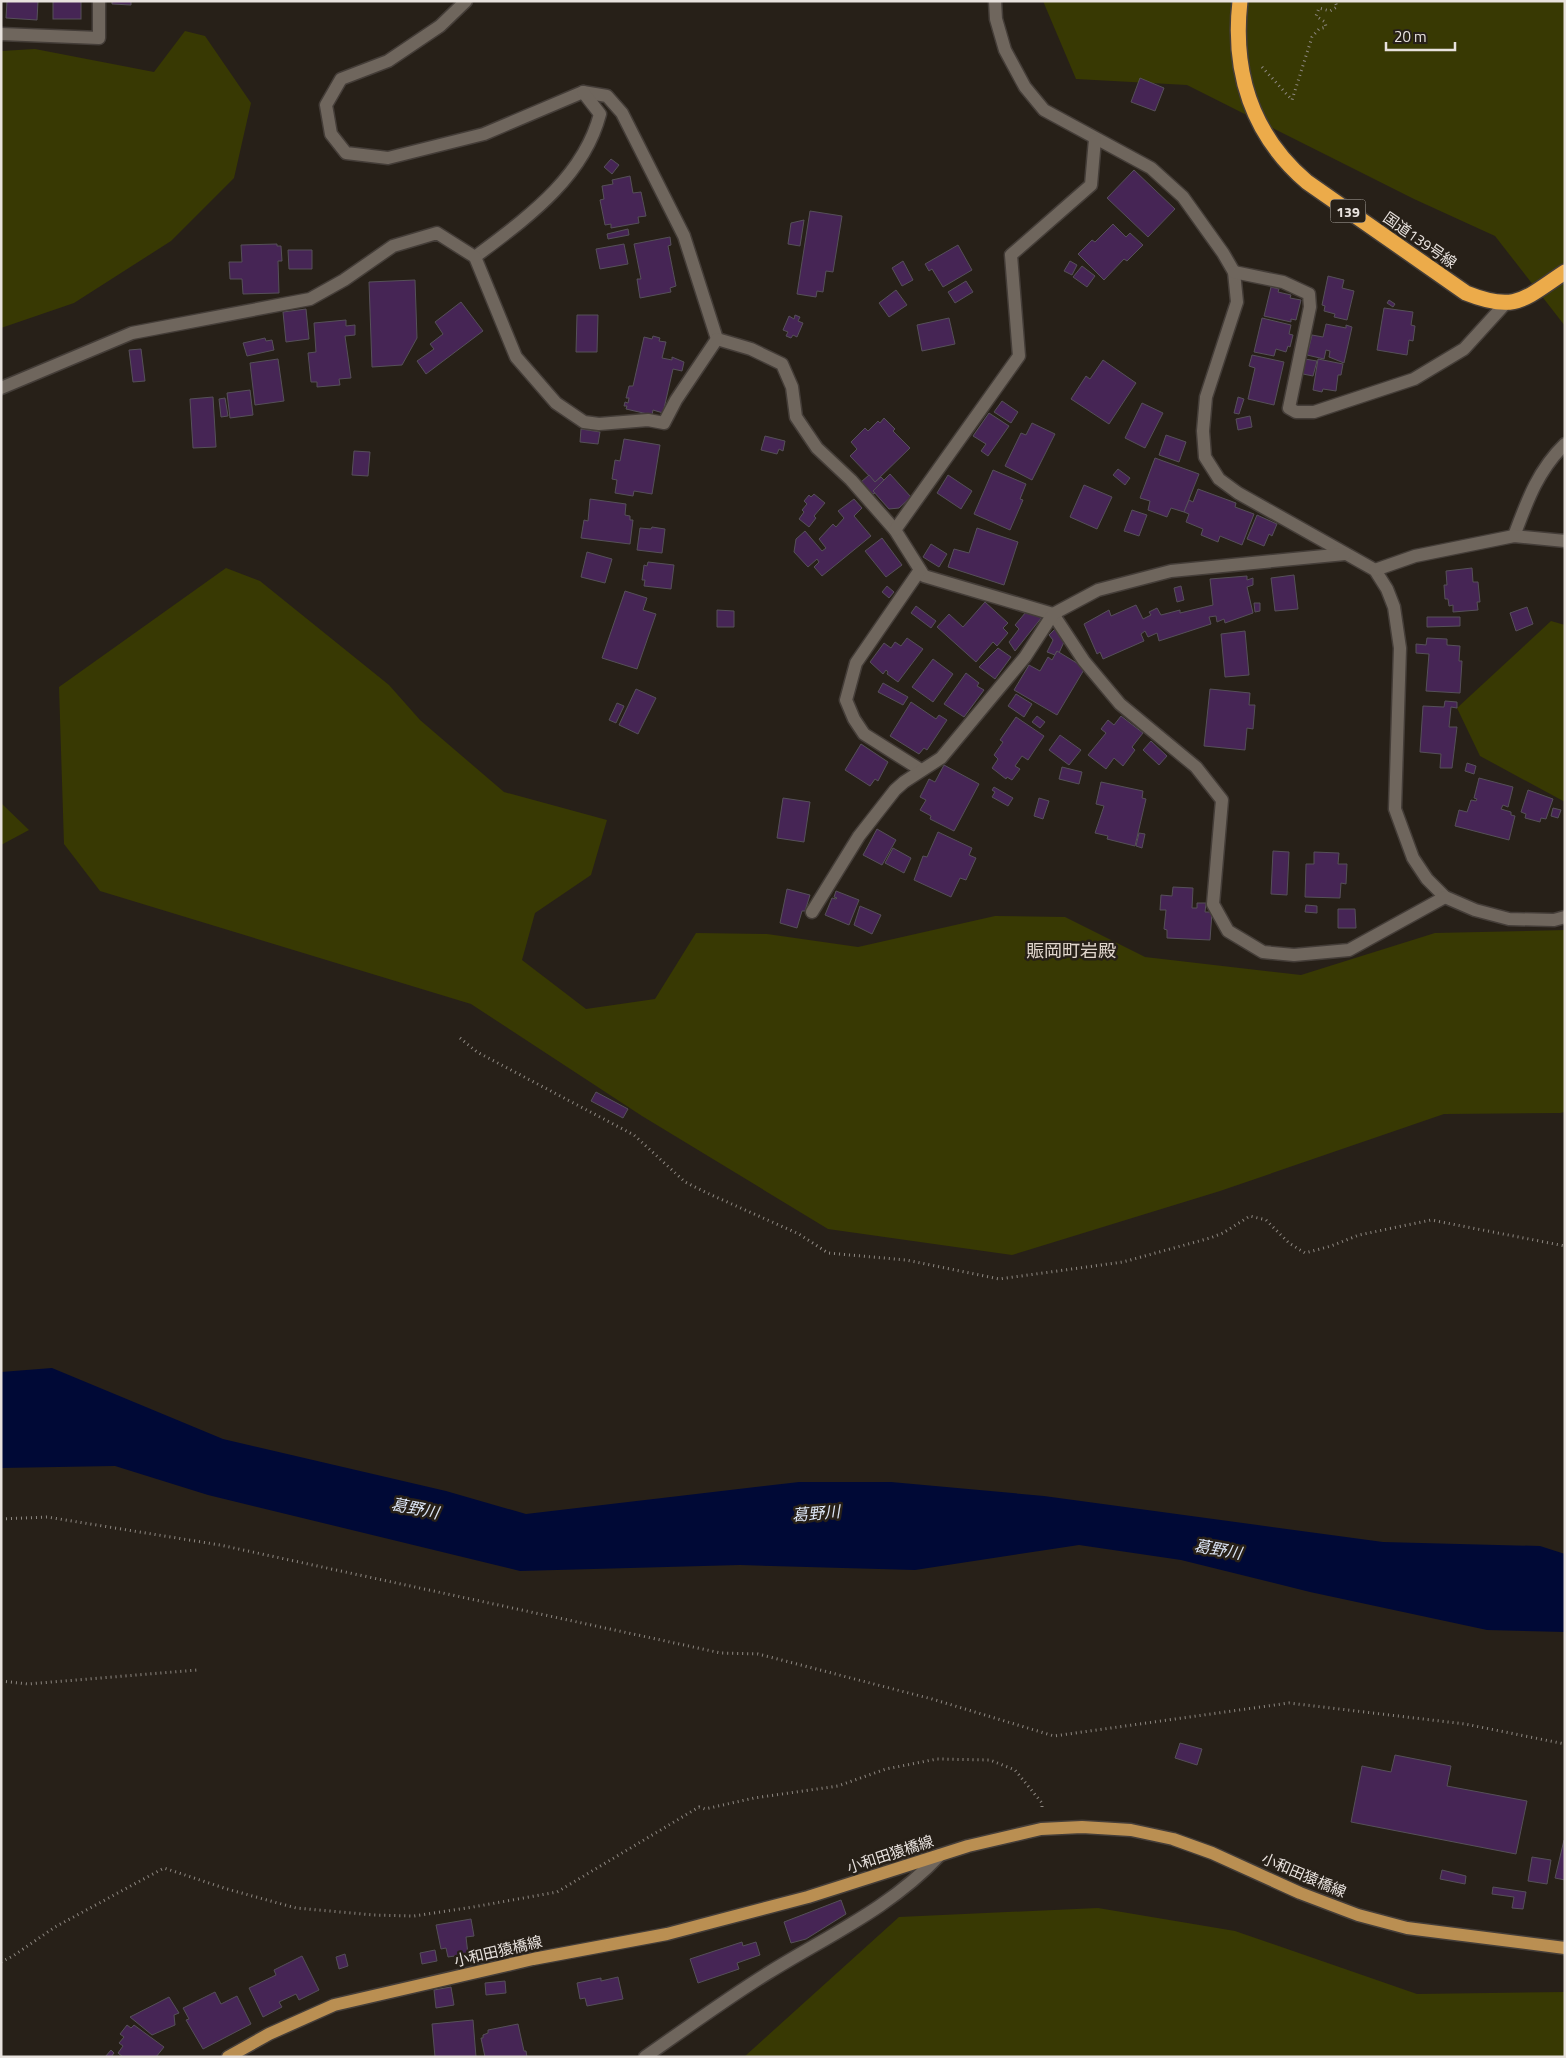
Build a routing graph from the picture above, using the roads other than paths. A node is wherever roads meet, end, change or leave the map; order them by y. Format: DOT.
graph roads {
  1 [pos="99,1"];
  2 [pos="466,1"];
  3 [pos="995,1"];
  4 [pos="1240,1"];
  5 [pos="1,34"];
  6 [pos="583,92"];
  7 [pos="1095,139"];
  8 [pos="475,257"];
  9 [pos="1234,272"];
  10 [pos="1565,272"];
  11 [pos="1505,304"];
  12 [pos="717,339"];
  13 [pos="1,388"];
  14 [pos="1565,444"];
  15 [pos="895,530"];
  16 [pos="1514,536"];
  17 [pos="1565,541"];
  18 [pos="1345,554"];
  19 [pos="920,570"];
  20 [pos="1375,570"];
  21 [pos="1053,614"];
  22 [pos="921,770"];
  23 [pos="1445,897"];
  24 [pos="812,912"];
  25 [pos="1565,917"];
  26 [pos="940,1855"];
  27 [pos="1565,1948"];
  28 [pos="228,2057"];
  29 [pos="645,2057"];
  1 -- 5 [label="street"];
  2 -- 6 [label="street"];
  3 -- 7 [label="street"];
  4 -- 11 [label="highway, 国道139号線 / 139"];
  6 -- 8 [label="street"];
  6 -- 12 [label="street"];
  7 -- 9 [label="street"];
  7 -- 15 [label="street"];
  8 -- 12 [label="street"];
  8 -- 13 [label="street"];
  9 -- 11 [label="street"];
  9 -- 18 [label="street"];
  10 -- 11 [label="highway"];
  12 -- 15 [label="street"];
  14 -- 16 [label="street"];
  15 -- 19 [label="street"];
  16 -- 17 [label="street"];
  16 -- 20 [label="street"];
  18 -- 20 [label="street"];
  18 -- 21 [label="street"];
  19 -- 21 [label="street"];
  19 -- 22 [label="street"];
  20 -- 23 [label="street"];
  21 -- 22 [label="street"];
  21 -- 23 [label="street"];
  22 -- 24 [label="street"];
  23 -- 25 [label="street"];
  26 -- 27 [label="main road, 小和田猿橋線"];
  26 -- 28 [label="main road, 小和田猿橋線"];
  26 -- 29 [label="street"];
}
